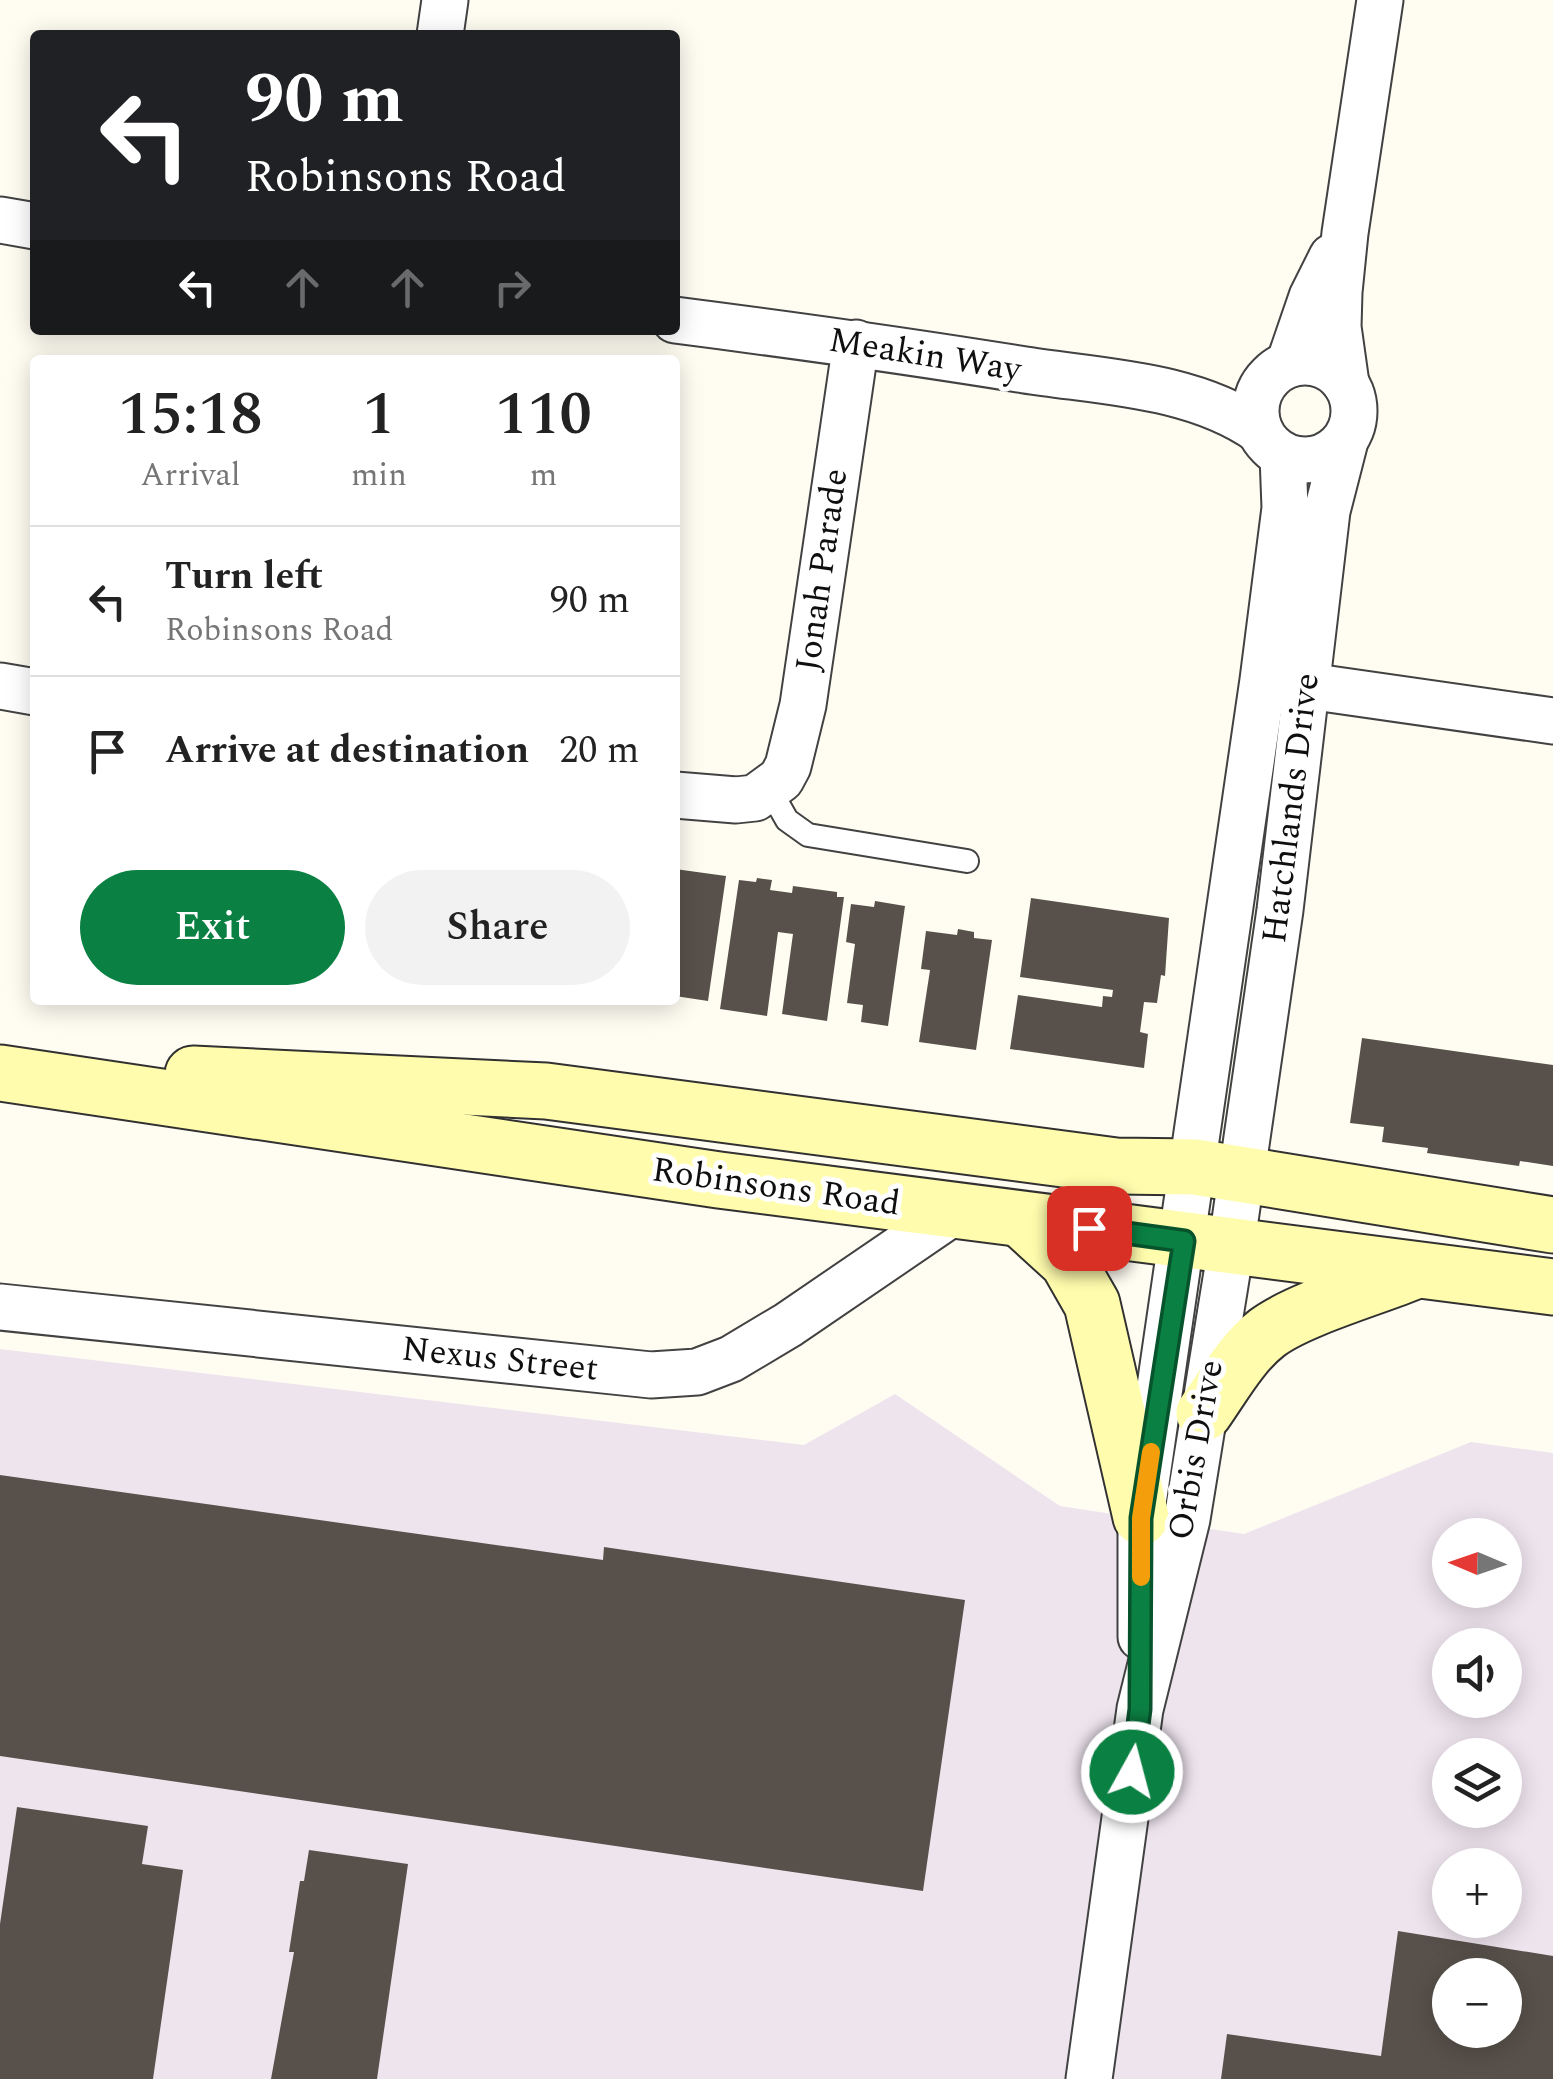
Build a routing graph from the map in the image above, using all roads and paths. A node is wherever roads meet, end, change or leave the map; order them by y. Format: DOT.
graph roads {
  1 [pos="445,0"];
  2 [pos="1380,0"];
  3 [pos="441,30"];
  4 [pos="0,220"];
  5 [pos="30,225"];
  6 [pos="1344,233"];
  7 [pos="680,321"];
  8 [pos="856,343"];
  9 [pos="1279,370"];
  10 [pos="1346,384"];
  11 [pos="1174,393"];
  12 [pos="1345,441"];
  13 [pos="1272,444"];
  14 [pos="1285,682"];
  15 [pos="0,686"];
  16 [pos="30,691"];
  17 [pos="1553,722"];
  18 [pos="770,790"];
  19 [pos="680,794"];
  20 [pos="967,861"];
  21 [pos="0,1070"];
  22 [pos="1217,1171"];
  23 [pos="955,1211"];
  24 [pos="1022,1220"];
  25 [pos="1553,1225"];
  26 [pos="1207,1245"];
  27 [pos="1415,1271"];
  28 [pos="1553,1288"];
  29 [pos="0,1307"];
  30 [pos="1204,1413"];
  31 [pos="1141,1518"];
  32 [pos="1140,1709"];
  33 [pos="1089,2079"];
  1 -- 3 [label="street"];
  2 -- 6 [label="street"];
  4 -- 5 [label="street"];
  6 -- 9 [label="street"];
  6 -- 10 [label="street"];
  7 -- 8 [label="street, Meakin Way"];
  8 -- 11 [label="street, Meakin Way"];
  8 -- 18 [label="street, Jonah Parade"];
  9 -- 10 [label="street"];
  9 -- 11 [label="street, Meakin Way"];
  9 -- 13 [label="street"];
  10 -- 12 [label="street"];
  11 -- 13 [label="street, Meakin Way"];
  12 -- 13 [label="street"];
  12 -- 14 [label="street, Hatchlands Drive"];
  13 -- 14 [label="street, Hatchlands Drive"];
  14 -- 17 [label="street"];
  14 -- 22 [label="street, Hatchlands Drive"];
  15 -- 16 [label="street"];
  18 -- 19 [label="street"];
  18 -- 20 [label="lane"];
  21 -- 22 [label="main road, Robinsons Road"];
  21 -- 23 [label="main road, Robinsons Road"];
  22 -- 25 [label="main road, Robinsons Road"];
  22 -- 26 [label="street, Hatchlands Drive"];
  23 -- 24 [label="main road, Robinsons Road"];
  23 -- 29 [label="street, Nexus Street"];
  24 -- 26 [label="main road, Robinsons Road"];
  24 -- 31 [label="main road"];
  26 -- 27 [label="main road, Robinsons Road"];
  26 -- 30 [label="street, Orbis Drive"];
  26 -- 31 [label="street, Orbis Drive"];
  27 -- 28 [label="main road, Robinsons Road"];
  27 -- 30 [label="main road"];
  30 -- 32 [label="street, Orbis Drive"];
  31 -- 32 [label="street, Orbis Drive"];
  32 -- 33 [label="street, Orbis Drive"];
}
